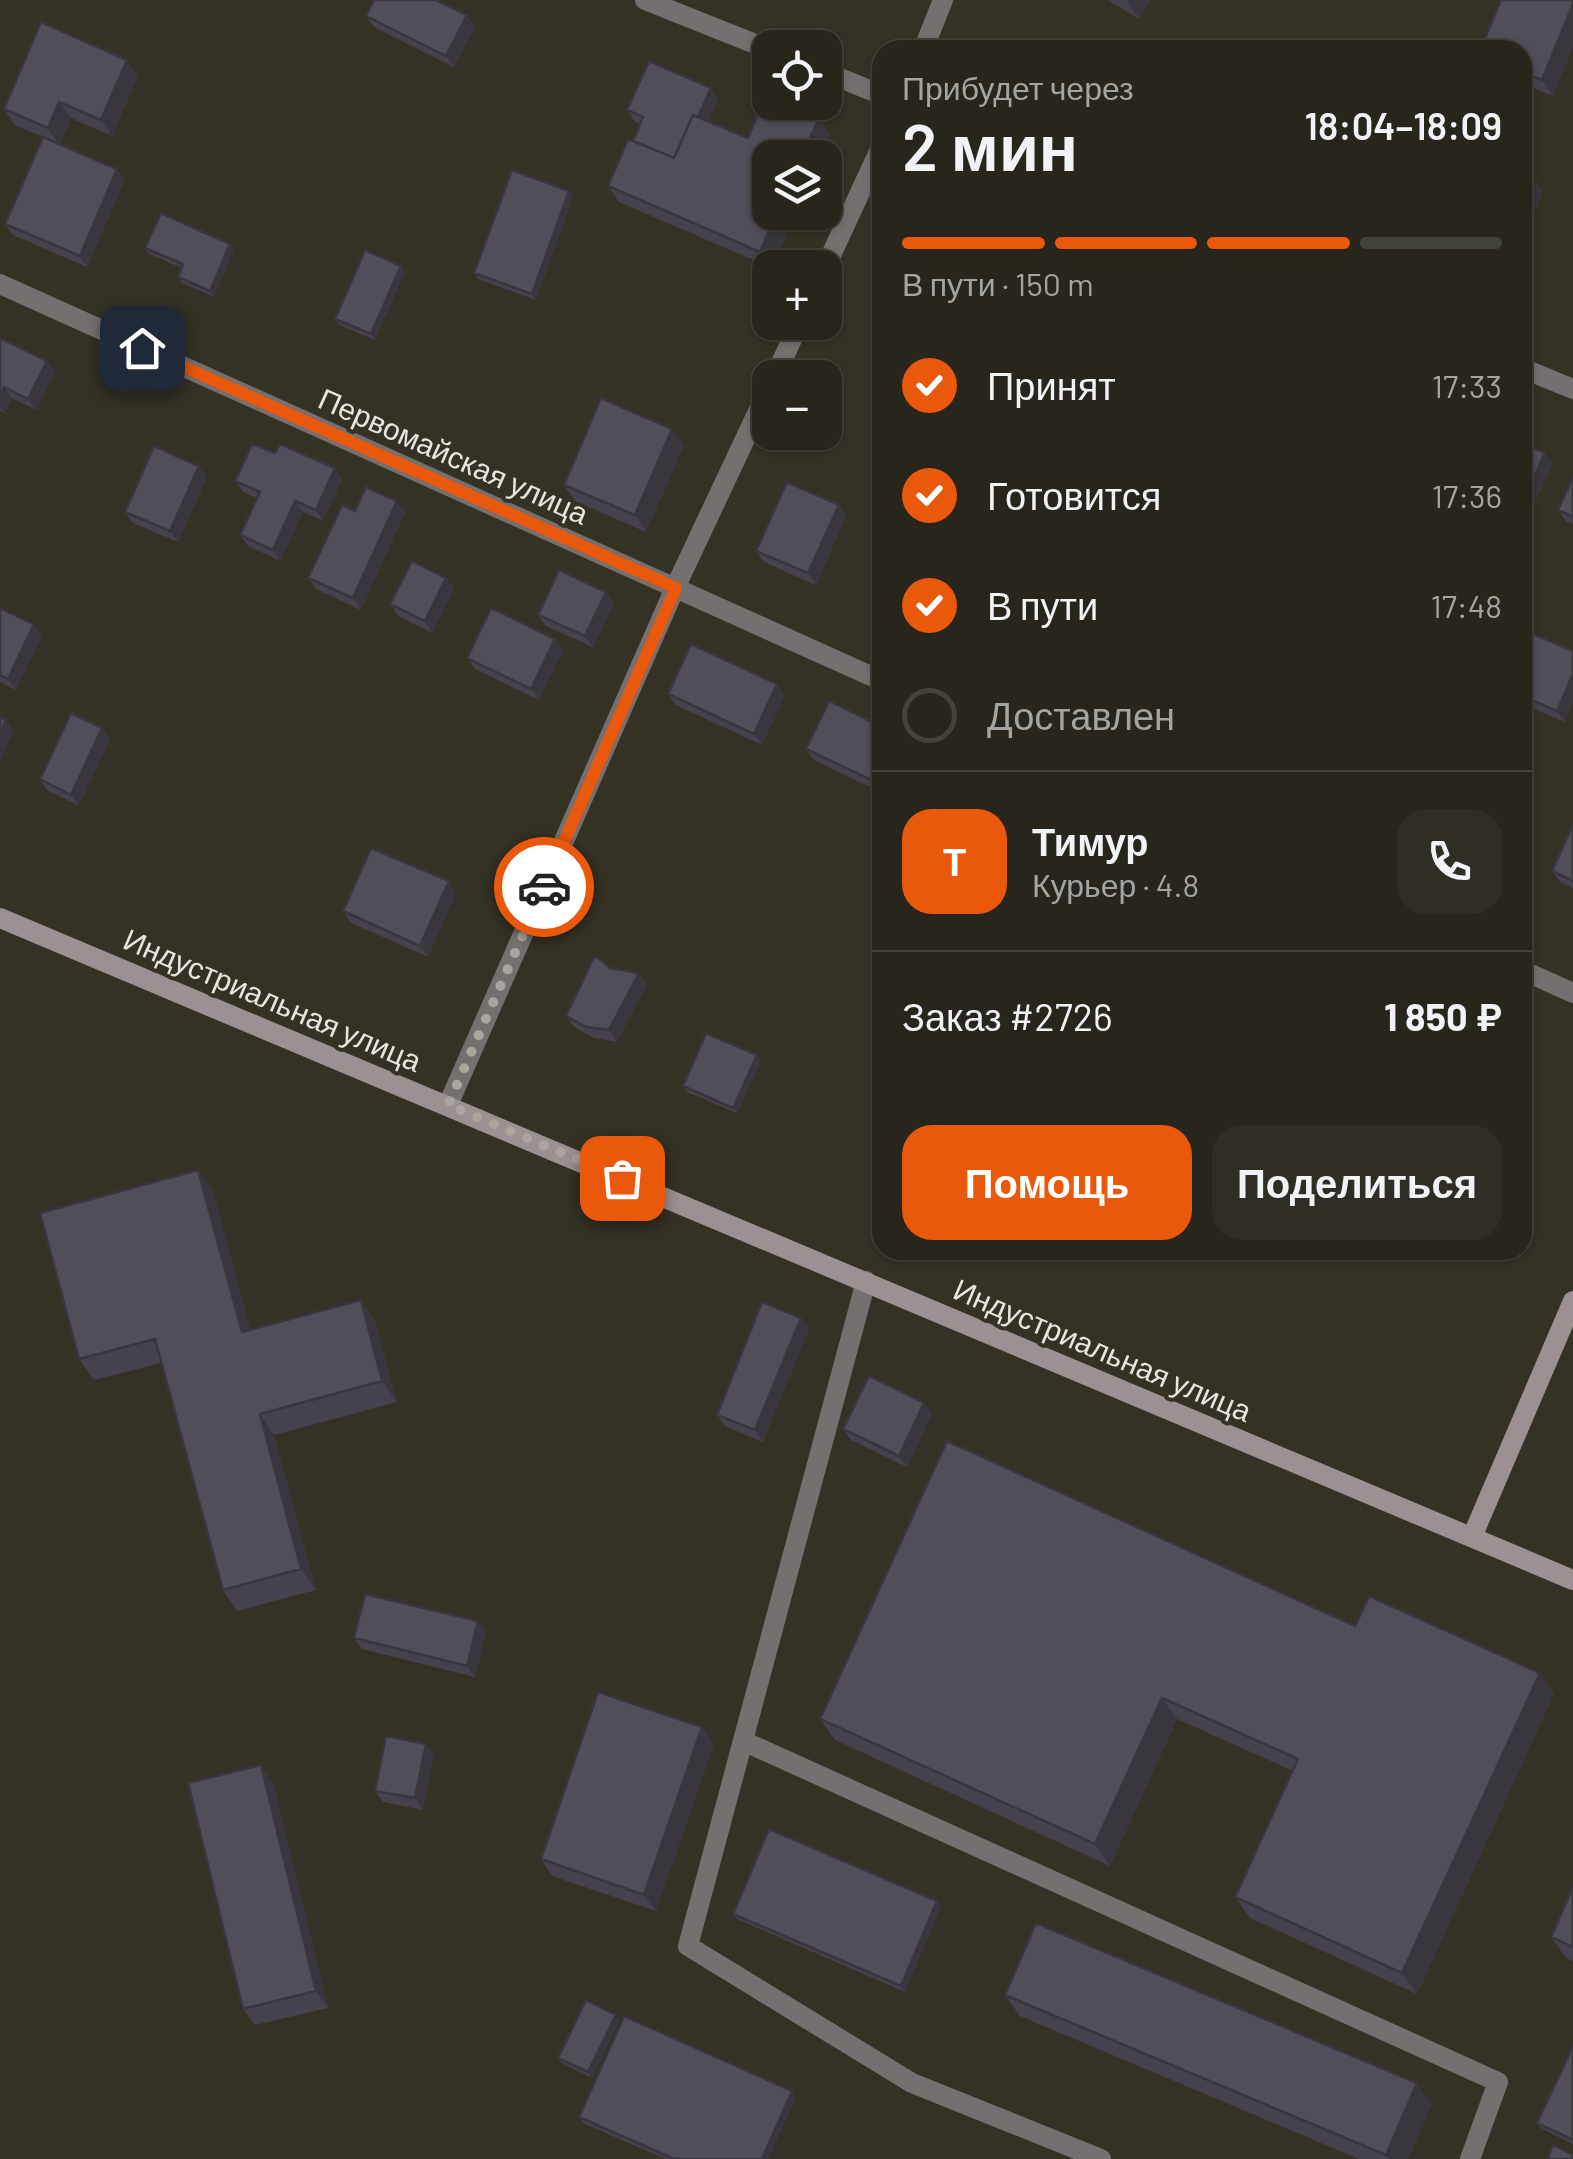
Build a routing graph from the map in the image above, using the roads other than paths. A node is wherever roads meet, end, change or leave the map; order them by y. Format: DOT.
graph roads {
  1 [pos="645,0"];
  2 [pos="943,0"];
  3 [pos="927,40"];
  4 [pos="752,43"];
  5 [pos="842,79"];
  6 [pos="872,91"];
  7 [pos="872,167"];
  8 [pos="833,250"];
  9 [pos="0,284"];
  10 [pos="1532,372"];
  11 [pos="1573,389"];
  12 [pos="752,425"];
  13 [pos="676,588"];
  14 [pos="872,677"];
  15 [pos="0,918"];
  16 [pos="1532,975"];
  17 [pos="1573,993"];
  18 [pos="448,1105"];
  19 [pos="866,1281"];
  20 [pos="1573,1300"];
  21 [pos="1472,1537"];
  22 [pos="1573,1580"];
  23 [pos="743,1741"];
  24 [pos="1100,2159"];
  25 [pos="1470,2159"];
  1 -- 4 [label="street"];
  2 -- 3 [label="street"];
  5 -- 6 [label="street"];
  7 -- 8 [label="street"];
  9 -- 13 [label="street, Первомайская улица"];
  10 -- 11 [label="street"];
  12 -- 13 [label="street"];
  13 -- 14 [label="street, Первомайская улица"];
  13 -- 18 [label="street"];
  15 -- 18 [label="main road, Индустриальная улица"];
  16 -- 17 [label="street"];
  18 -- 19 [label="main road, Индустриальная улица"];
  19 -- 21 [label="main road, Индустриальная улица"];
  19 -- 23 [label="street"];
  20 -- 21 [label="main road"];
  21 -- 22 [label="main road, Индустриальная улица"];
  23 -- 24 [label="street"];
  23 -- 25 [label="street"];
}
